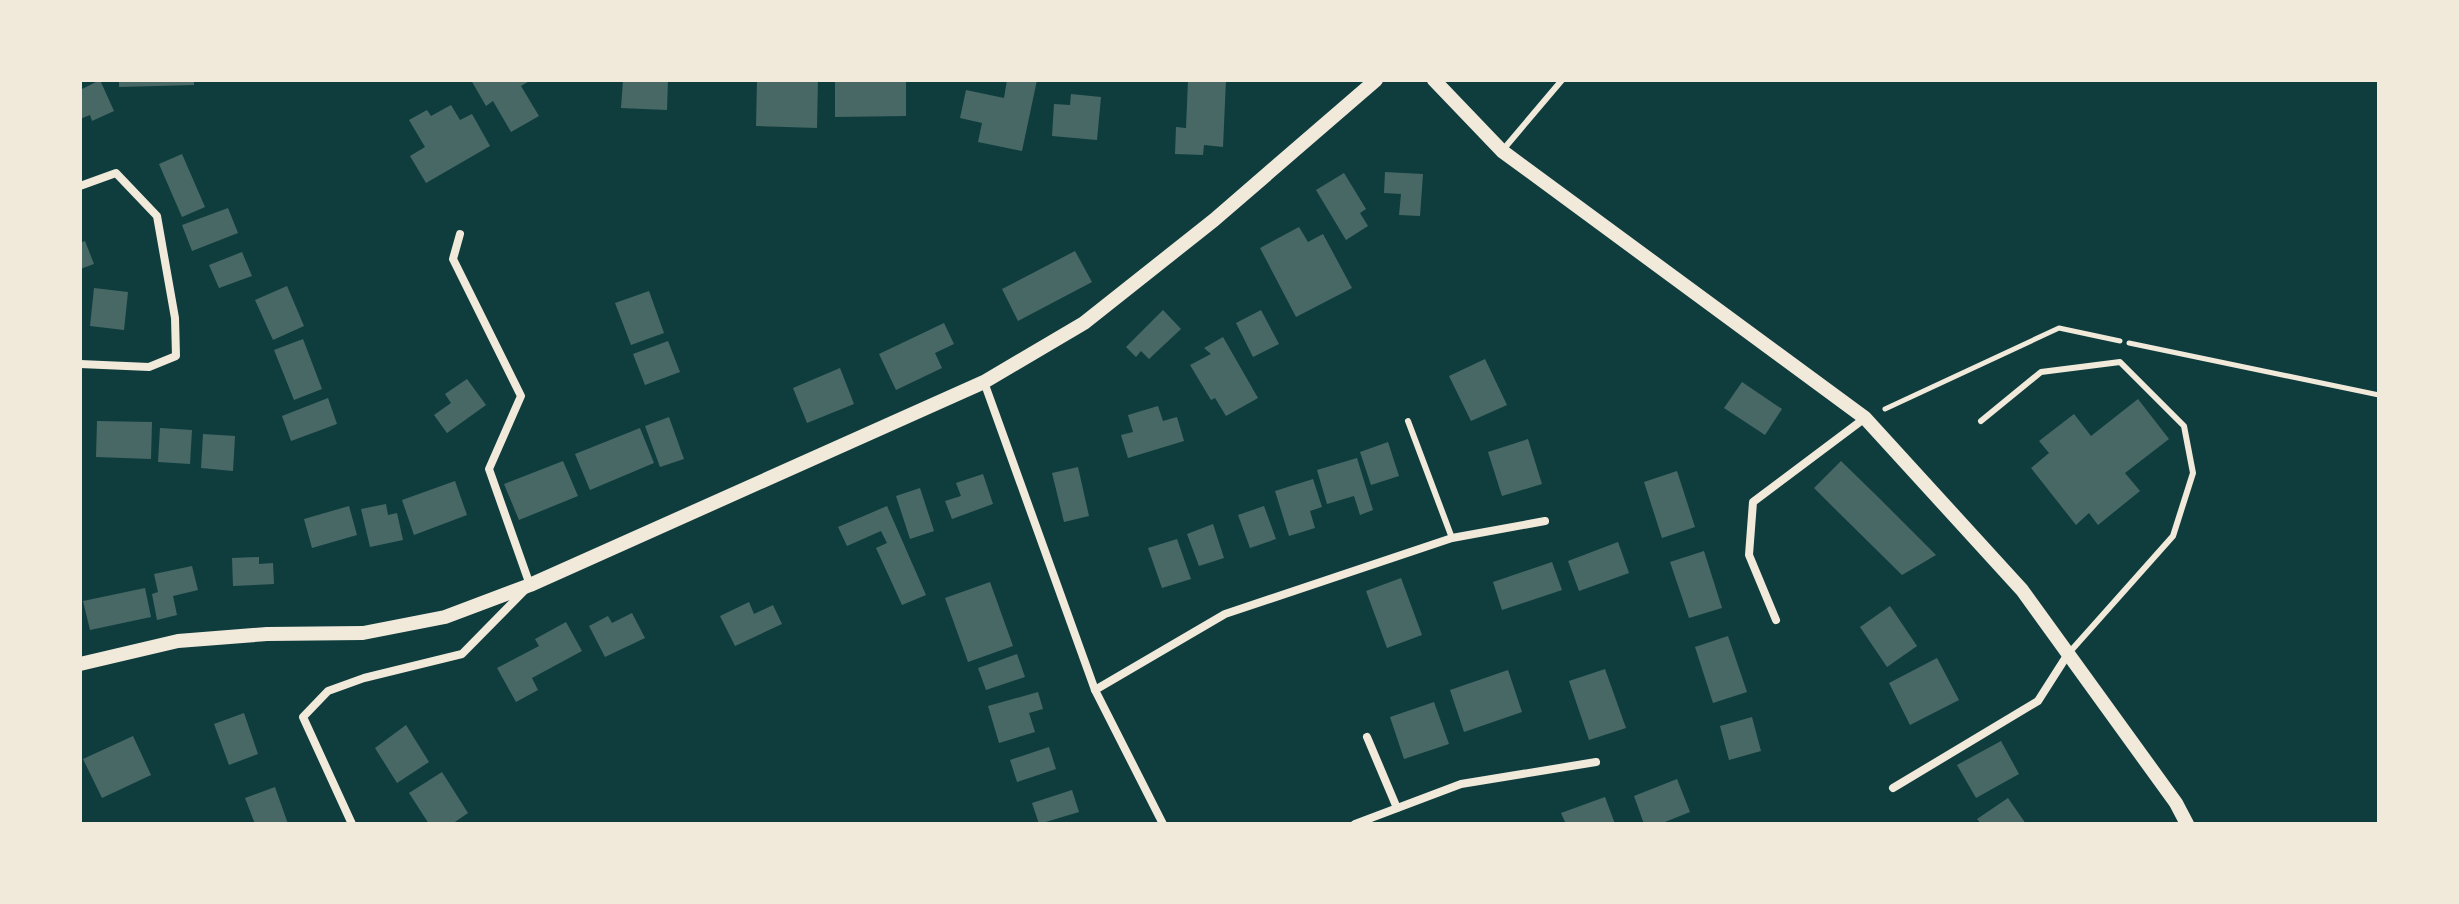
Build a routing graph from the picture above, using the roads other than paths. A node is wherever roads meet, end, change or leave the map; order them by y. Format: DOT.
graph roads {
  1 [pos="1376,80"];
  2 [pos="1434,80"];
  3 [pos="1562,80"];
  4 [pos="1502,151"];
  5 [pos="80,186"];
  6 [pos="460,234"];
  7 [pos="80,364"];
  8 [pos="984,382"];
  9 [pos="1865,418"];
  10 [pos="1408,421"];
  11 [pos="1981,421"];
  12 [pos="1545,521"];
  13 [pos="1452,538"];
  14 [pos="530,585"];
  15 [pos="1776,620"];
  16 [pos="2068,654"];
  17 [pos="80,664"];
  18 [pos="1095,690"];
  19 [pos="1367,737"];
  20 [pos="1596,762"];
  21 [pos="1893,788"];
  22 [pos="1397,808"];
  23 [pos="352,824"];
  24 [pos="1163,824"];
  25 [pos="1355,824"];
  26 [pos="2187,824"];
  1 -- 8 [label="street"];
  2 -- 4 [label="street"];
  3 -- 4 [label="lane"];
  4 -- 9 [label="street"];
  5 -- 7 [label="street"];
  6 -- 14 [label="street"];
  8 -- 14 [label="street"];
  8 -- 18 [label="street"];
  9 -- 15 [label="street"];
  9 -- 16 [label="street"];
  10 -- 13 [label="lane"];
  11 -- 16 [label="lane"];
  12 -- 13 [label="street"];
  13 -- 18 [label="street"];
  14 -- 17 [label="street"];
  14 -- 23 [label="street"];
  16 -- 21 [label="street"];
  16 -- 26 [label="street"];
  18 -- 24 [label="street"];
  19 -- 22 [label="street"];
  20 -- 22 [label="street"];
  22 -- 25 [label="street"];
}
